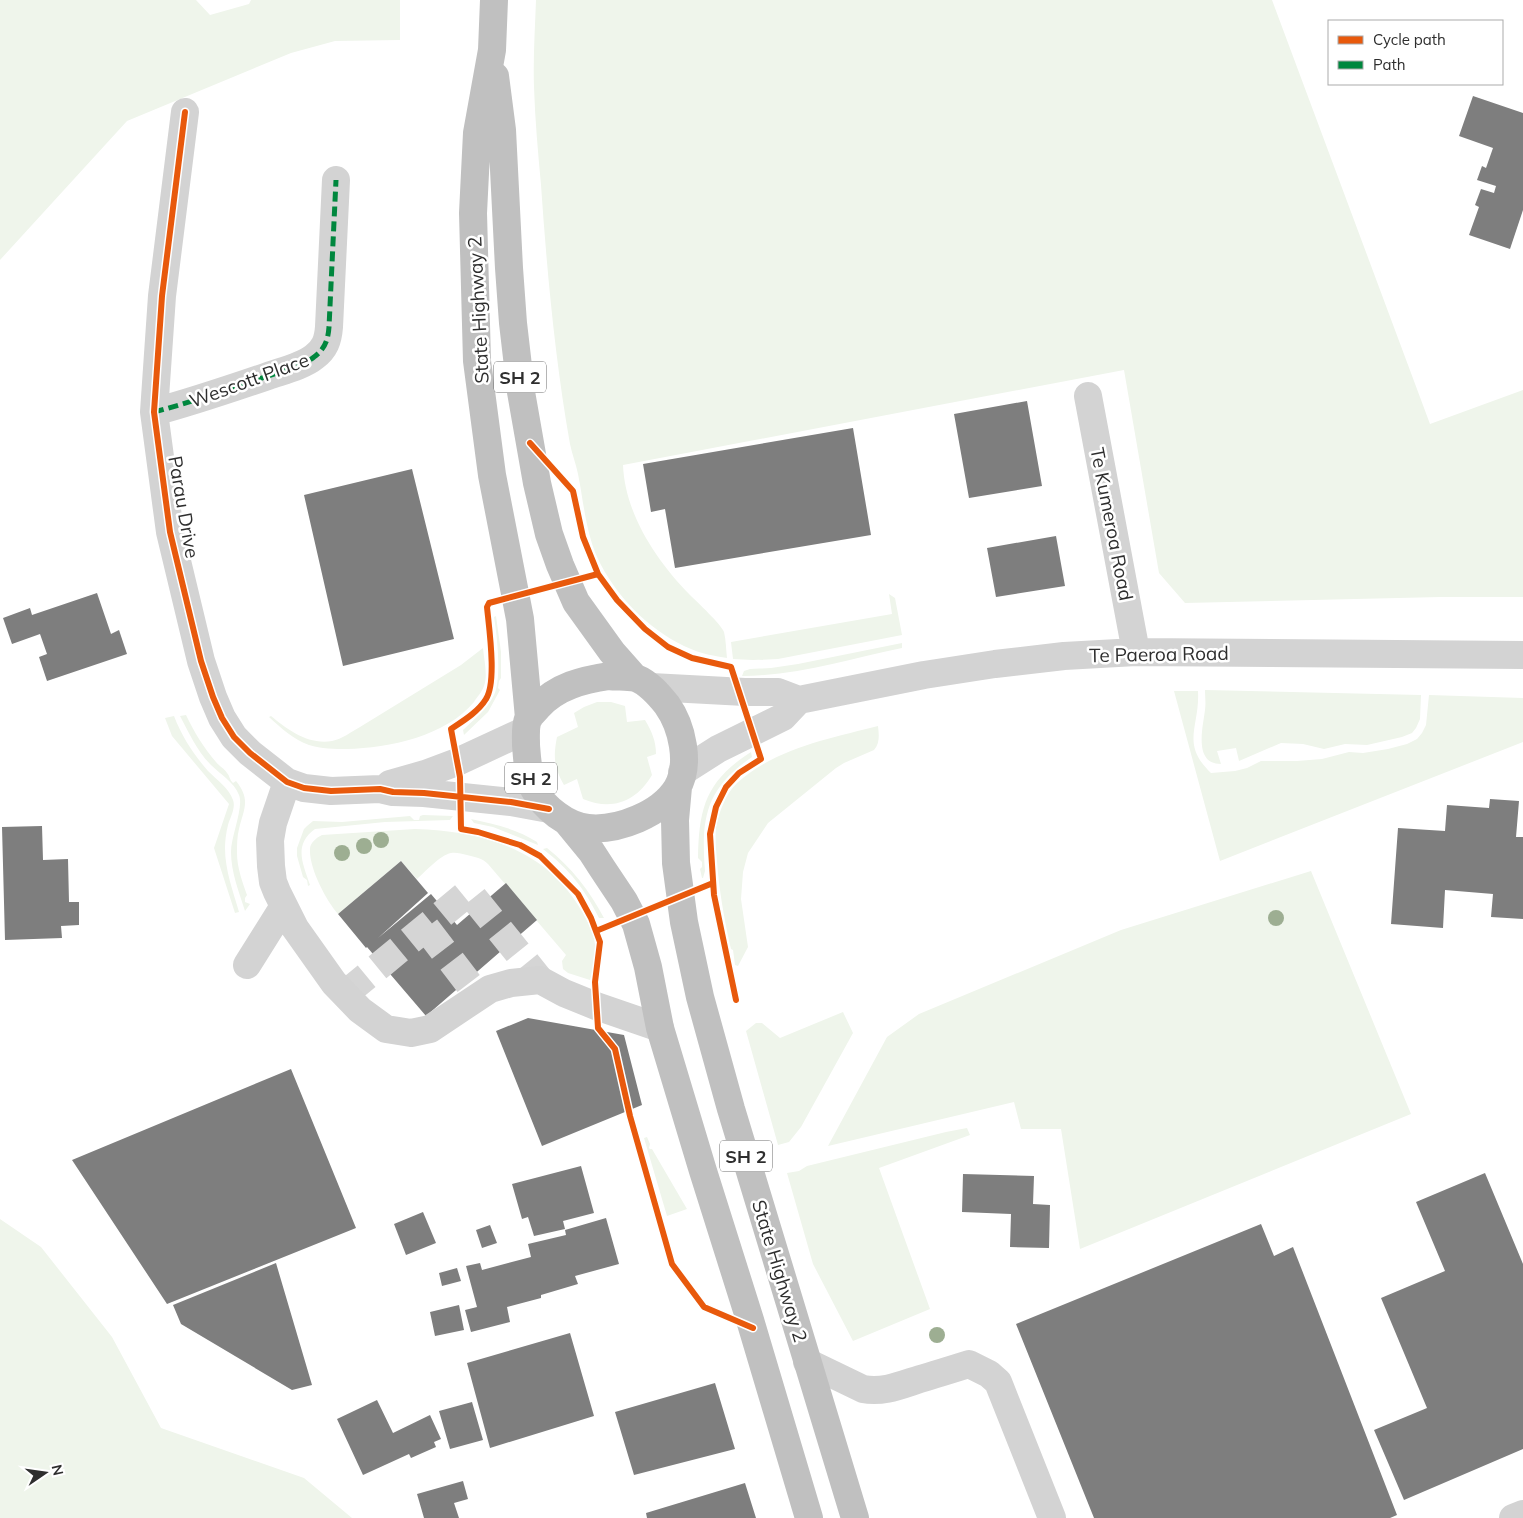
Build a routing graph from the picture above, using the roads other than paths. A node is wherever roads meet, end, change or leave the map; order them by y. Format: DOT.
graph roads {
  1 [pos="494,0"];
  2 [pos="492,50"];
  3 [pos="185,112"];
  4 [pos="336,180"];
  5 [pos="1088,396"];
  6 [pos="154,412"];
  7 [pos="1136,652"];
  8 [pos="1523,655"];
  9 [pos="643,683"];
  10 [pos="799,700"];
  11 [pos="527,724"];
  12 [pos="680,780"];
  13 [pos="287,782"];
  14 [pos="380,788"];
  15 [pos="559,816"];
  16 [pos="284,906"];
  17 [pos="247,965"];
  18 [pos="660,1028"];
  19 [pos="807,1362"];
  20 [pos="1523,1514"];
  21 [pos="809,1518"];
  22 [pos="855,1518"];
  23 [pos="1052,1518"];
  24 [pos="1513,1518"];
  1 -- 2 [label="highway, State Highway 2 / SH 2"];
  2 -- 9 [label="highway, State Highway 2 / SH 2"];
  2 -- 11 [label="highway, State Highway 2 / SH 2"];
  3 -- 6 [label="street, Parau Drive"];
  4 -- 6 [label="street, Wescott Place"];
  5 -- 7 [label="street, Te Kumeroa Road"];
  6 -- 13 [label="street, Parau Drive"];
  7 -- 8 [label="street, Te Paeroa Road"];
  7 -- 10 [label="street, Te Paeroa Road"];
  9 -- 10 [label="street"];
  9 -- 11 [label="highway"];
  9 -- 12 [label="highway, SH 2"];
  10 -- 12 [label="street"];
  11 -- 14 [label="street, Parau Drive"];
  11 -- 15 [label="highway, SH 2"];
  12 -- 15 [label="highway"];
  12 -- 19 [label="highway, State Highway 2 / SH 2"];
  13 -- 14 [label="street, Parau Drive"];
  13 -- 16 [label="street"];
  14 -- 15 [label="street, Parau Drive"];
  15 -- 18 [label="highway, SH 2"];
  16 -- 17 [label="street"];
  16 -- 18 [label="street"];
  18 -- 21 [label="highway, SH 2"];
  19 -- 22 [label="highway, State Highway 2 / SH 2"];
  19 -- 23 [label="street"];
  20 -- 24 [label="street"];
}
